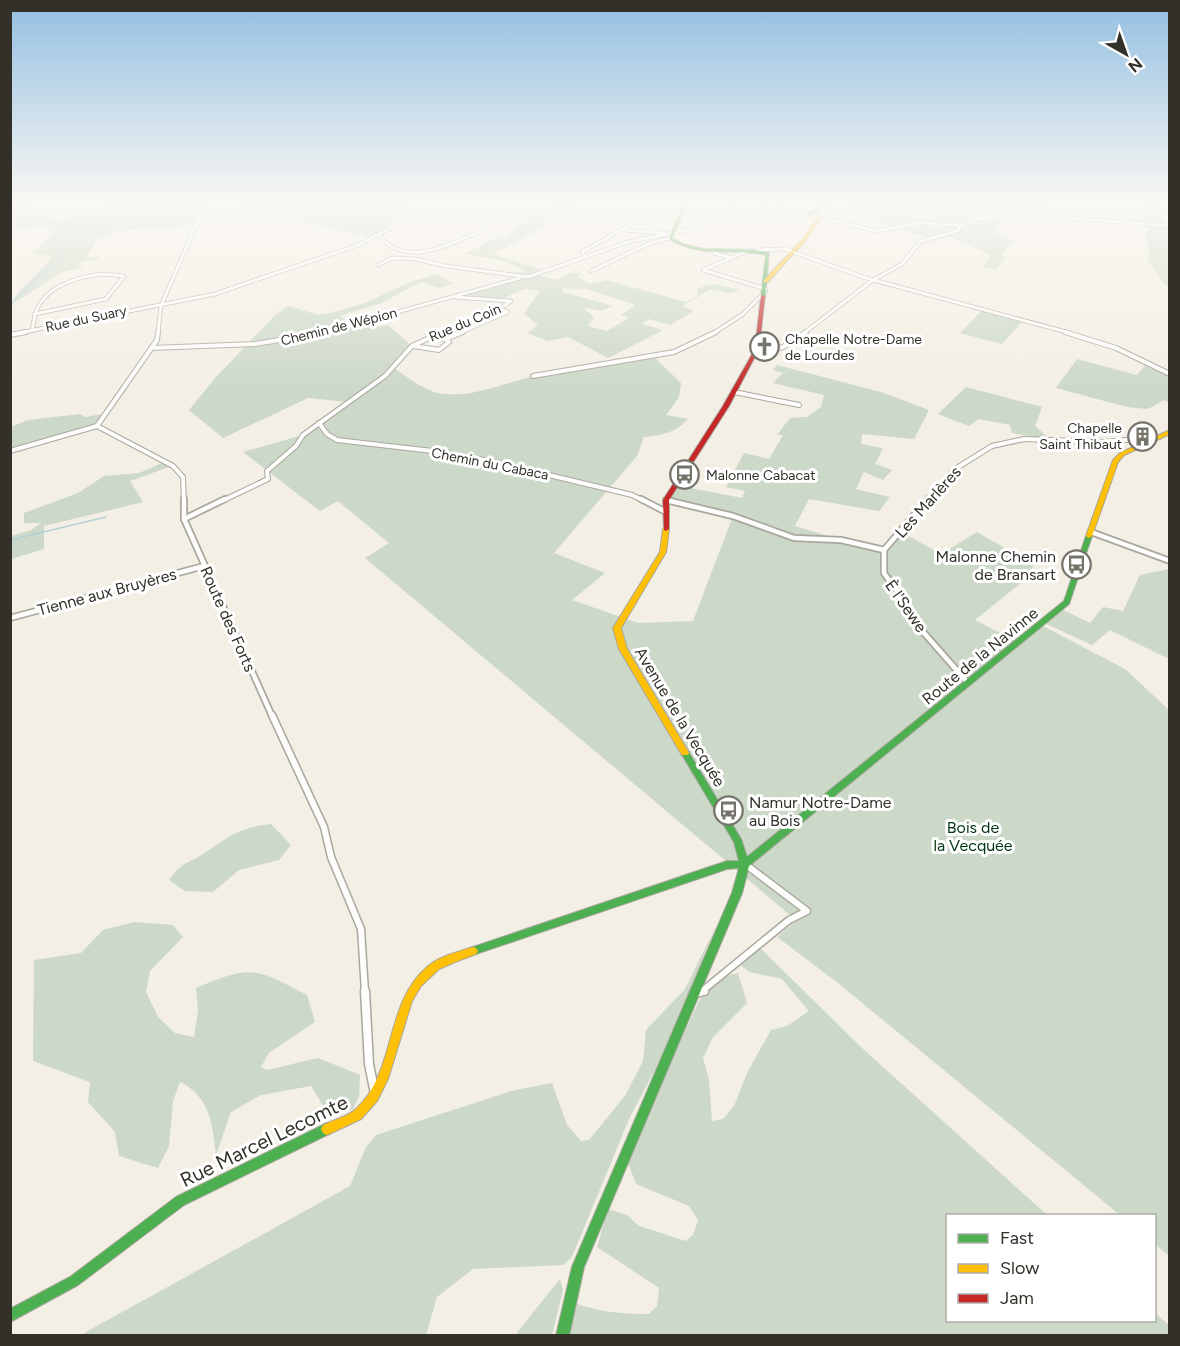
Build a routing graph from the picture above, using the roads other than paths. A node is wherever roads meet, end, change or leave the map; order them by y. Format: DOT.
graph roads {
  1 [pos="179,265"];
  2 [pos="303,265"];
  3 [pos="448,265"];
  4 [pos="563,265"];
  5 [pos="604,265"];
  6 [pos="714,265"];
  7 [pos="767,265"];
  8 [pos="784,265"];
  9 [pos="830,265"];
  10 [pos="901,265"];
  11 [pos="591,271"];
  12 [pos="522,278"];
  13 [pos="873,280"];
  14 [pos="766,287"];
  15 [pos="454,297"];
  16 [pos="161,306"];
  17 [pos="499,309"];
  18 [pos="33,314"];
  19 [pos="32,331"];
  20 [pos="10,335"];
  21 [pos="432,337"];
  22 [pos="446,339"];
  23 [pos="412,346"];
  24 [pos="152,348"];
  25 [pos="755,353"];
  26 [pos="1170,374"];
  27 [pos="533,376"];
  28 [pos="734,392"];
  29 [pos="799,405"];
  30 [pos="319,423"];
  31 [pos="97,426"];
  32 [pos="1170,432"];
  33 [pos="1159,437"];
  34 [pos="10,451"];
  35 [pos="666,500"];
  36 [pos="664,512"];
  37 [pos="184,519"];
  38 [pos="1091,532"];
  39 [pos="884,550"];
  40 [pos="1170,561"];
  41 [pos="204,566"];
  42 [pos="10,618"];
  43 [pos="968,683"];
  44 [pos="746,864"];
  45 [pos="693,994"];
  46 [pos="375,1096"];
  47 [pos="10,1316"];
  48 [pos="562,1335"];
  1 -- 16 [label="street"];
  2 -- 16 [label="street, Rue du Suary"];
  3 -- 12 [label="street"];
  4 -- 12 [label="street, Chemin de Wépion"];
  5 -- 11 [label="street"];
  6 -- 14 [label="street"];
  7 -- 14 [label="main road, Avenue de la Vecquée"];
  8 -- 14 [label="main road"];
  9 -- 13 [label="street"];
  10 -- 13 [label="street"];
  12 -- 15 [label="street, Chemin de Wépion"];
  13 -- 25 [label="street"];
  13 -- 26 [label="street"];
  14 -- 25 [label="main road, Avenue de la Vecquée"];
  14 -- 27 [label="street"];
  15 -- 17 [label="street, Rue du Coin"];
  15 -- 24 [label="street, Chemin de Wépion"];
  16 -- 19 [label="street, Rue du Suary"];
  16 -- 24 [label="street"];
  17 -- 21 [label="street, Rue du Coin"];
  17 -- 22 [label="street"];
  18 -- 18 [label="street"];
  18 -- 19 [label="street"];
  19 -- 20 [label="street, Rue du Suary"];
  21 -- 22 [label="street"];
  21 -- 23 [label="street, Rue du Coin"];
  22 -- 23 [label="street"];
  23 -- 30 [label="street, Rue du Coin"];
  24 -- 31 [label="street"];
  25 -- 28 [label="main road, Avenue de la Vecquée"];
  28 -- 29 [label="street"];
  28 -- 35 [label="main road, Avenue de la Vecquée"];
  30 -- 36 [label="street, Chemin du Cabaca"];
  30 -- 37 [label="street"];
  31 -- 34 [label="street"];
  31 -- 37 [label="street, Route des Forts"];
  32 -- 33 [label="main road, Route de la Navinne"];
  33 -- 38 [label="main road, Route de la Navinne"];
  33 -- 39 [label="street, Les Marlères"];
  35 -- 36 [label="main road, Avenue de la Vecquée"];
  35 -- 39 [label="street, Les Marlères"];
  36 -- 44 [label="main road, Avenue de la Vecquée"];
  37 -- 41 [label="street, Route des Forts"];
  38 -- 40 [label="street"];
  38 -- 43 [label="main road, Route de la Navinne"];
  39 -- 43 [label="street, È l'Sewe"];
  41 -- 42 [label="street, Tienne aux Bruyères"];
  41 -- 46 [label="street, Route des Forts"];
  43 -- 44 [label="main road, Route de la Navinne"];
  44 -- 45 [label="main road"];
  44 -- 45 [label="street"];
  44 -- 46 [label="main road, Rue Marcel Lecomte"];
  45 -- 48 [label="main road"];
  46 -- 47 [label="main road, Rue Marcel Lecomte"];
}
